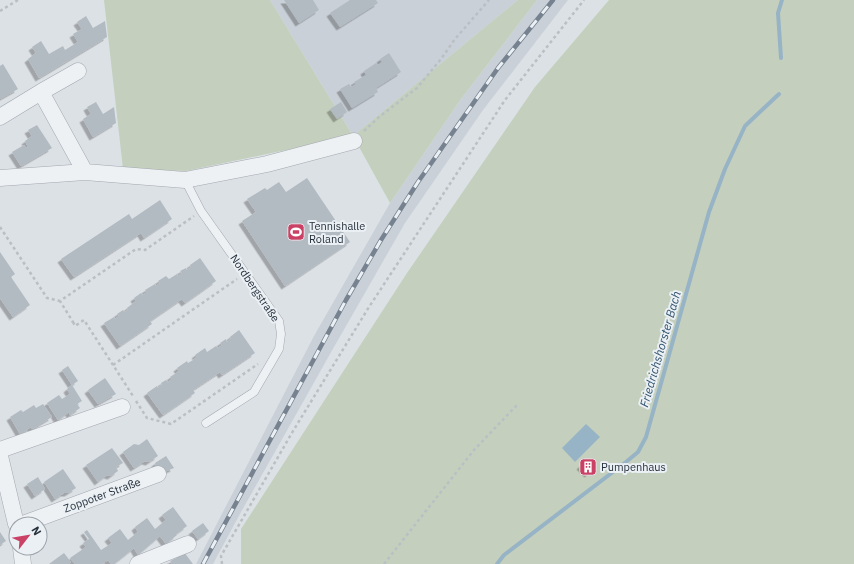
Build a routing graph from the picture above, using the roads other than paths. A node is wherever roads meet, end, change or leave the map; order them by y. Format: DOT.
graph roads {
  1 [pos="78,71"];
  2 [pos="41,92"];
  3 [pos="0,117"];
  4 [pos="354,141"];
  5 [pos="85,172"];
  6 [pos="0,178"];
  7 [pos="186,180"];
  8 [pos="122,407"];
  9 [pos="206,424"];
  10 [pos="0,450"];
  11 [pos="0,456"];
  12 [pos="158,474"];
  13 [pos="14,516"];
  14 [pos="45,516"];
  15 [pos="188,544"];
  16 [pos="138,564"];
  1 -- 2 [label="street"];
  2 -- 3 [label="street"];
  2 -- 5 [label="street"];
  4 -- 7 [label="street"];
  5 -- 6 [label="street"];
  5 -- 7 [label="street"];
  7 -- 9 [label="lane, Nordbergstraße"];
  8 -- 10 [label="street"];
  11 -- 13 [label="street"];
  12 -- 14 [label="street, Zoppoter Straße"];
  15 -- 16 [label="street"];
}
